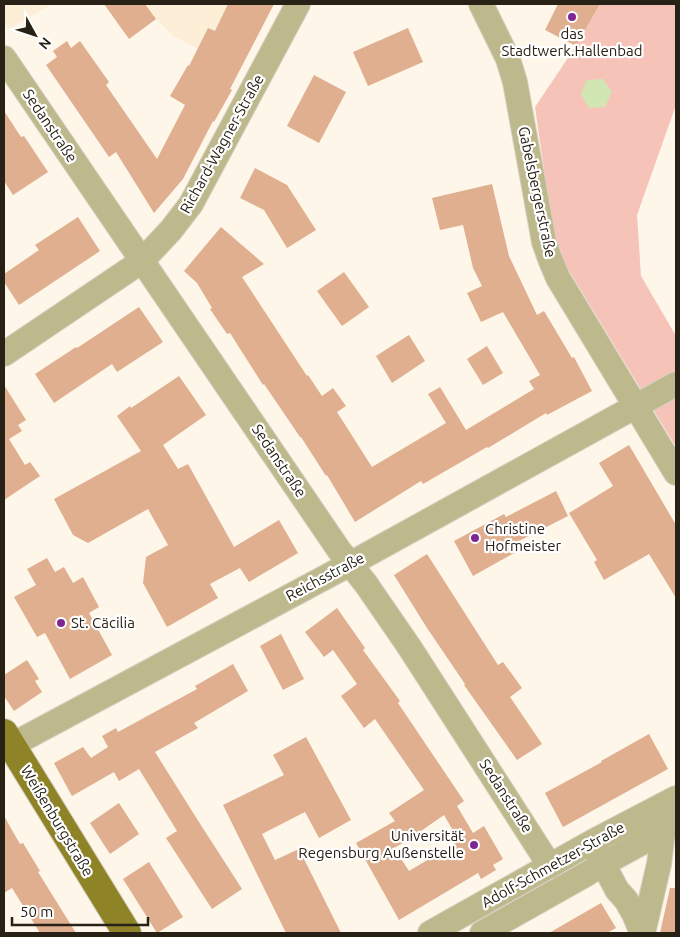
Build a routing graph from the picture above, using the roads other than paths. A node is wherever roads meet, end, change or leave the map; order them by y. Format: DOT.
graph roads {
  1 [pos="298,4"];
  2 [pos="481,4"];
  3 [pos="4,58"];
  4 [pos="142,260"];
  5 [pos="4,354"];
  6 [pos="676,384"];
  7 [pos="635,406"];
  8 [pos="676,473"];
  9 [pos="350,564"];
  10 [pos="6,749"];
  11 [pos="676,798"];
  12 [pos="670,828"];
  13 [pos="592,842"];
  14 [pos="603,864"];
  15 [pos="550,866"];
  16 [pos="106,933"];
  17 [pos="127,933"];
  18 [pos="430,933"];
  19 [pos="482,933"];
  20 [pos="642,933"];
  1 -- 4 [label="street, Richard-Wagner-Straße"];
  2 -- 7 [label="street, Gabelsbergerstraße"];
  3 -- 4 [label="street, Sedanstraße"];
  4 -- 5 [label="street, Richard-Wagner-Straße"];
  4 -- 9 [label="street, Sedanstraße"];
  6 -- 7 [label="street, Reichsstraße"];
  7 -- 8 [label="street, Gabelsbergerstraße"];
  7 -- 9 [label="street, Reichsstraße"];
  9 -- 10 [label="street, Reichsstraße"];
  9 -- 15 [label="street, Sedanstraße"];
  10 -- 16 [label="main road, Weißenburgstraße"];
  10 -- 17 [label="main road, Weißenburgstraße"];
  11 -- 13 [label="street, Adolf-Schmetzer-Straße"];
  12 -- 14 [label="street, Adolf-Schmetzer-Straße"];
  12 -- 20 [label="street"];
  13 -- 14 [label="street"];
  13 -- 15 [label="street, Adolf-Schmetzer-Straße"];
  14 -- 19 [label="street, Adolf-Schmetzer-Straße"];
  14 -- 20 [label="street"];
  15 -- 18 [label="street, Adolf-Schmetzer-Straße"];
}
